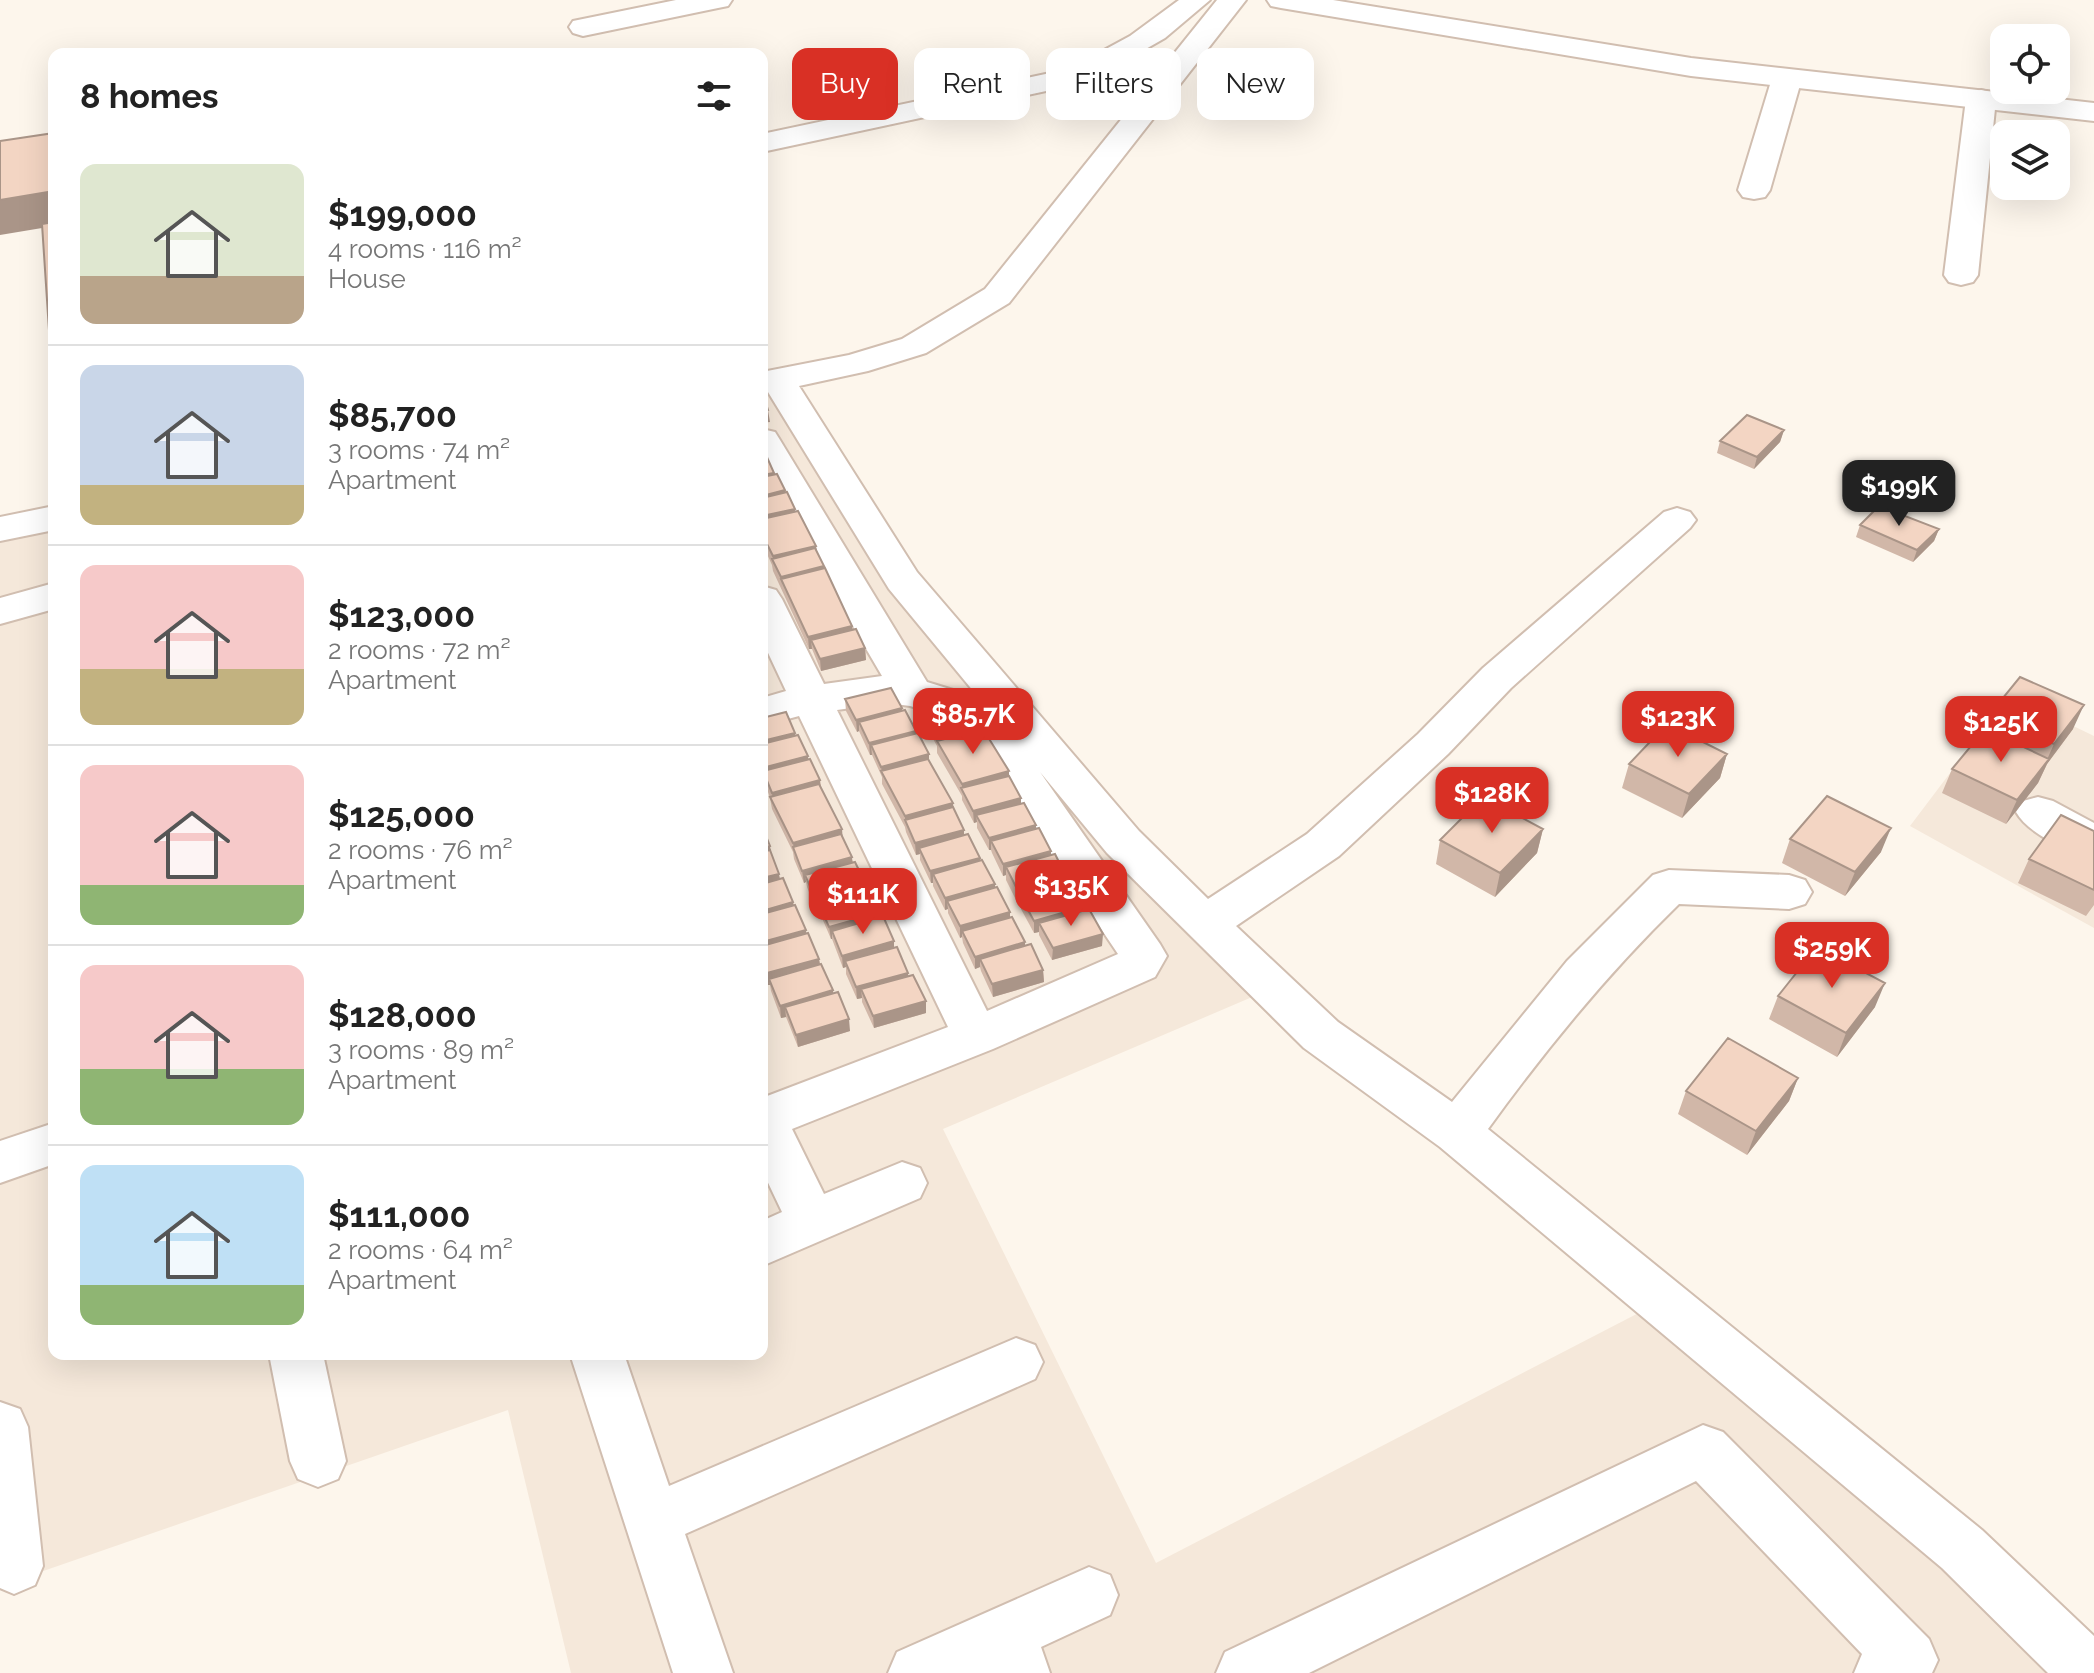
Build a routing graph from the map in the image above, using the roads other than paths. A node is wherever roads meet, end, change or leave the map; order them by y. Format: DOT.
graph roads {
  1 [pos="718,0"];
  2 [pos="1196,0"];
  3 [pos="1232,0"];
  4 [pos="1281,0"];
  5 [pos="583,27"];
  6 [pos="1787,78"];
  7 [pos="1981,99"];
  8 [pos="2094,112"];
  9 [pos="768,142"];
  10 [pos="1754,190"];
  11 [pos="1961,275"];
  12 [pos="770,381"];
  13 [pos="768,450"];
  14 [pos="48,519"];
  15 [pos="1677,520"];
  16 [pos="0,529"];
  17 [pos="48,598"];
  18 [pos="0,611"];
  19 [pos="768,611"];
  20 [pos="912,692"];
  21 [pos="814,700"];
  22 [pos="768,711"];
  23 [pos="2038,812"];
  24 [pos="2094,843"];
  25 [pos="1789,892"];
  26 [pos="1204,923"];
  27 [pos="976,1036"];
  28 [pos="768,1117"];
  29 [pos="768,1131"];
  30 [pos="1458,1133"];
  31 [pos="48,1145"];
  32 [pos="0,1162"];
  33 [pos="902,1183"];
  34 [pos="812,1221"];
  35 [pos="768,1241"];
  36 [pos="297,1360"];
  37 [pos="599,1360"];
  38 [pos="1016,1362"];
  39 [pos="0,1427"];
  40 [pos="318,1461"];
  41 [pos="651,1521"];
  42 [pos="14,1566"];
  43 [pos="1089,1595"];
  44 [pos="1013,1653"];
  45 [pos="703,1673"];
  46 [pos="918,1673"];
  47 [pos="1246,1673"];
  48 [pos="1884,1673"];
  49 [pos="2090,1673"];
  1 -- 5 [label="street"];
  2 -- 9 [label="street"];
  3 -- 12 [label="street"];
  4 -- 6 [label="street"];
  6 -- 7 [label="street"];
  6 -- 10 [label="street"];
  7 -- 8 [label="street"];
  7 -- 11 [label="street"];
  12 -- 26 [label="street"];
  13 -- 20 [label="street"];
  14 -- 16 [label="street"];
  15 -- 26 [label="street"];
  17 -- 18 [label="street"];
  19 -- 21 [label="street"];
  20 -- 21 [label="street"];
  20 -- 27 [label="street"];
  21 -- 22 [label="street"];
  21 -- 27 [label="street"];
  23 -- 24 [label="street"];
  25 -- 30 [label="street"];
  26 -- 30 [label="street"];
  27 -- 28 [label="street"];
  29 -- 34 [label="street"];
  30 -- 49 [label="street"];
  31 -- 32 [label="street"];
  33 -- 34 [label="street"];
  34 -- 35 [label="street"];
  36 -- 40 [label="street"];
  37 -- 41 [label="street"];
  38 -- 41 [label="street"];
  39 -- 42 [label="street"];
  41 -- 45 [label="street"];
  43 -- 44 [label="street"];
  44 -- 46 [label="street"];
  47 -- 48 [label="street"];
}
